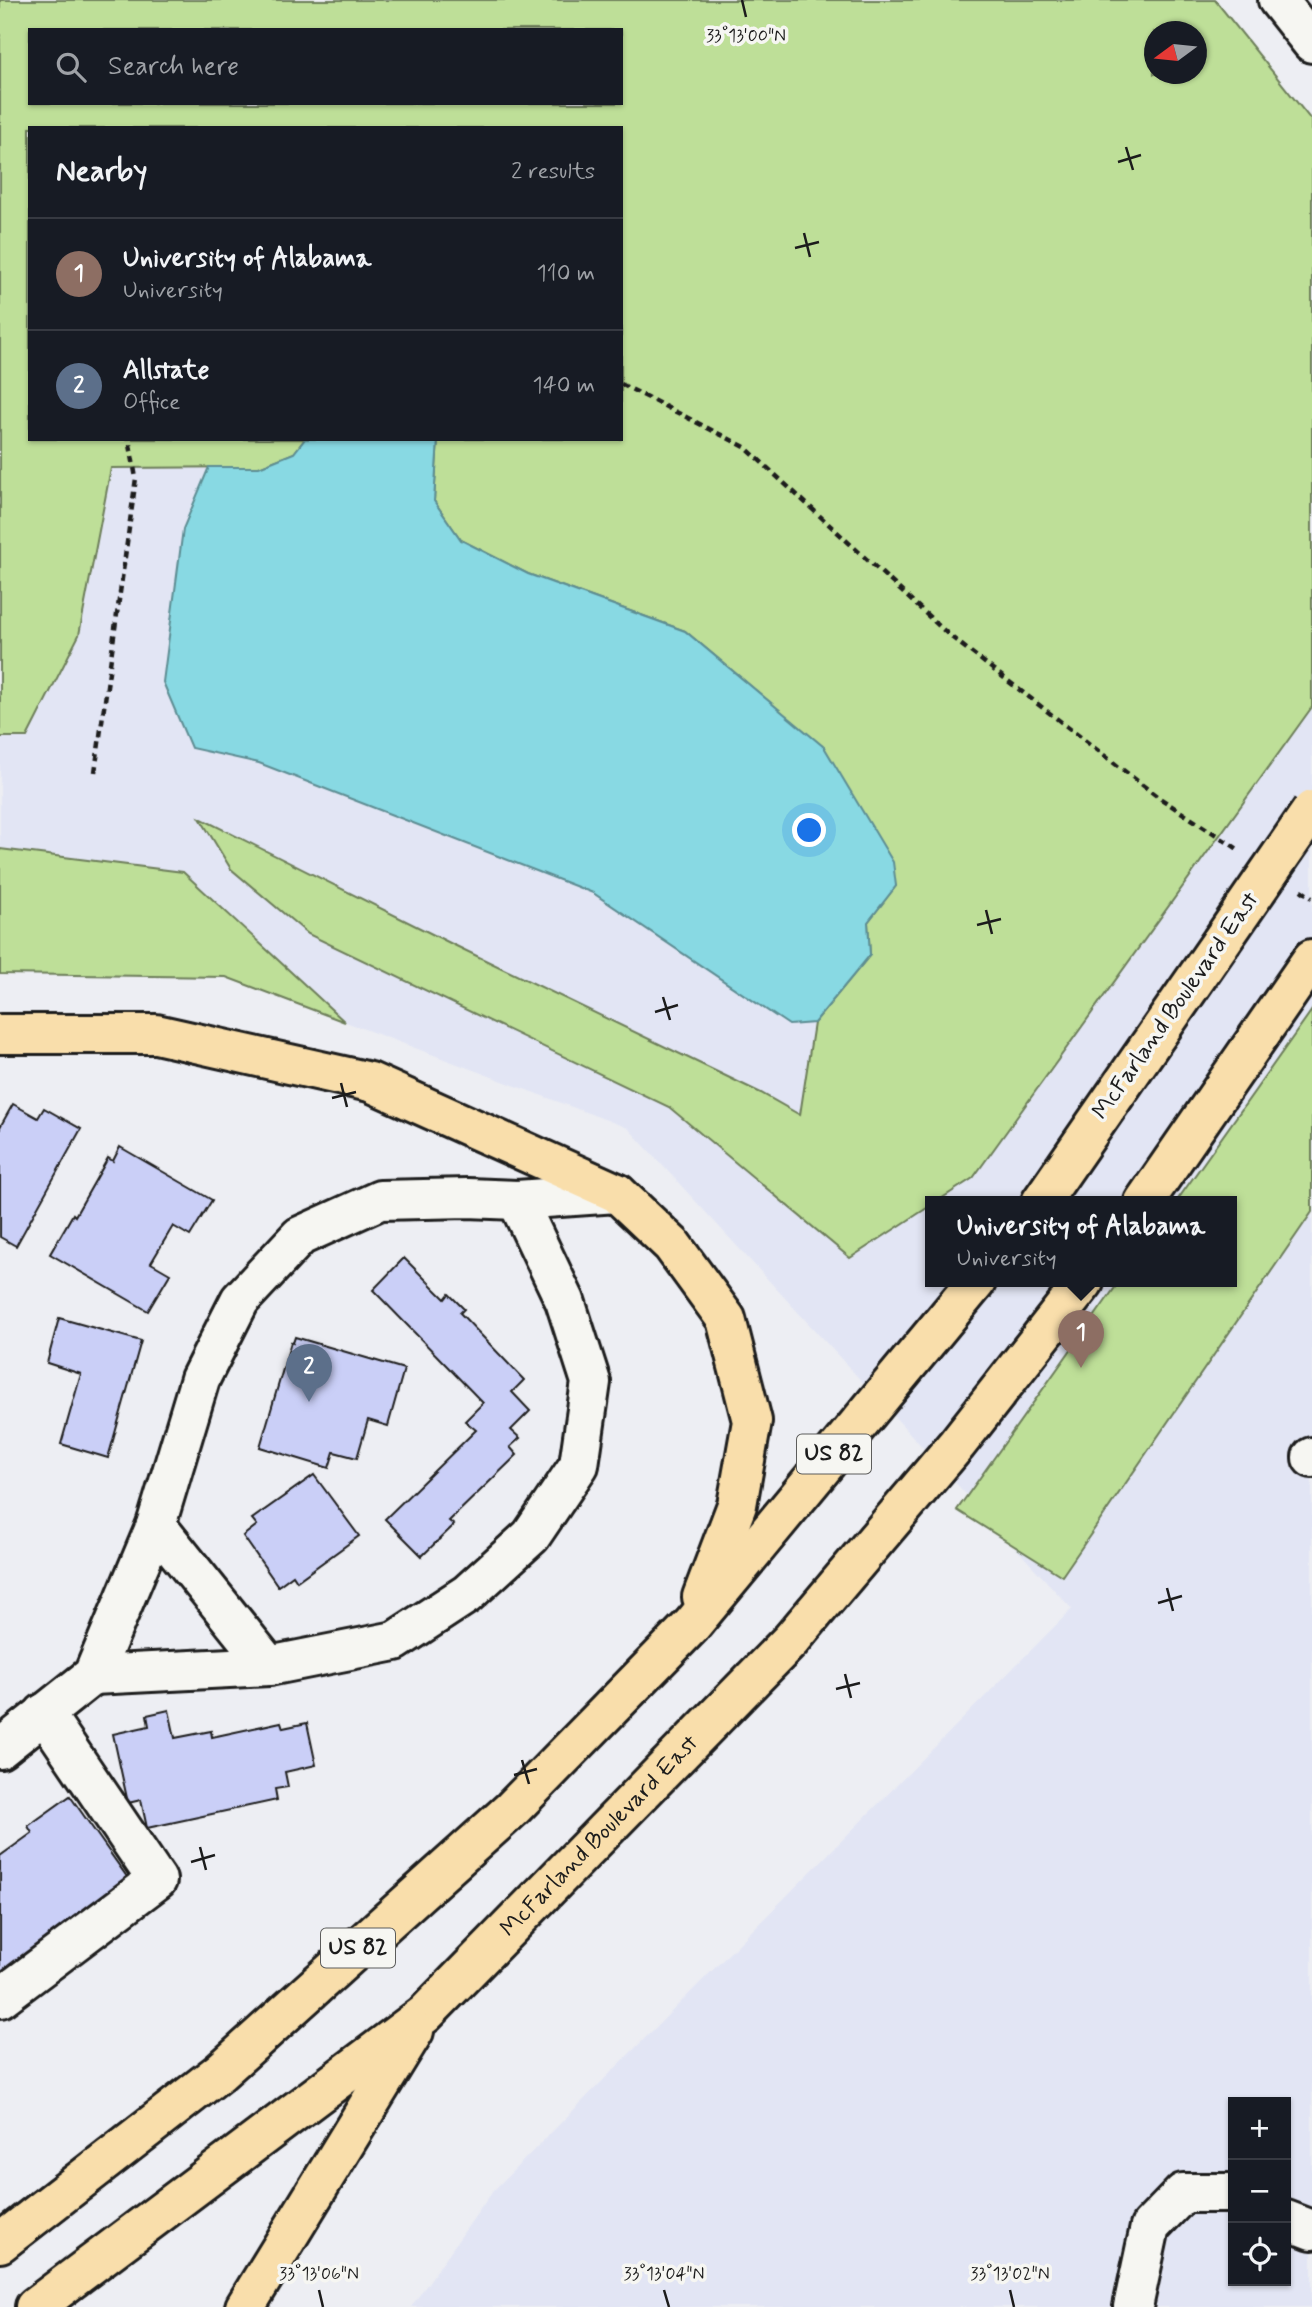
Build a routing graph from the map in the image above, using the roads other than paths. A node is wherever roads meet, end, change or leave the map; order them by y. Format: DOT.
graph roads {
  1 [pos="1278,0"];
  2 [pos="1312,43"];
  3 [pos="1312,810"];
  4 [pos="1312,959"];
  5 [pos="0,1034"];
  6 [pos="617,1193"];
  7 [pos="1045,1196"];
  8 [pos="1148,1196"];
  9 [pos="517,1200"];
  10 [pos="972,1287"];
  11 [pos="1080,1287"];
  12 [pos="156,1525"];
  13 [pos="692,1625"];
  14 [pos="269,1666"];
  15 [pos="93,1675"];
  16 [pos="44,1713"];
  17 [pos="0,1749"];
  18 [pos="0,1998"];
  19 [pos="425,2014"];
  20 [pos="1228,2193"];
  21 [pos="1291,2222"];
  22 [pos="1312,2230"];
  23 [pos="0,2243"];
  24 [pos="35,2307"];
  25 [pos="245,2307"];
  26 [pos="1133,2307"];
  1 -- 2 [label="street"];
  3 -- 7 [label="highway, McFarland Boulevard East, bridge"];
  4 -- 8 [label="highway"];
  5 -- 6 [label="highway"];
  6 -- 9 [label="street"];
  6 -- 13 [label="highway"];
  9 -- 12 [label="street"];
  9 -- 14 [label="street"];
  10 -- 13 [label="highway, US 82"];
  11 -- 19 [label="highway, McFarland Boulevard East"];
  12 -- 14 [label="street"];
  12 -- 15 [label="street"];
  13 -- 23 [label="highway, US 82"];
  14 -- 15 [label="street"];
  15 -- 16 [label="street"];
  16 -- 17 [label="street"];
  16 -- 18 [label="street"];
  19 -- 24 [label="highway, McFarland Boulevard East"];
  19 -- 25 [label="highway"];
  20 -- 26 [label="street"];
  21 -- 22 [label="street"];
}
